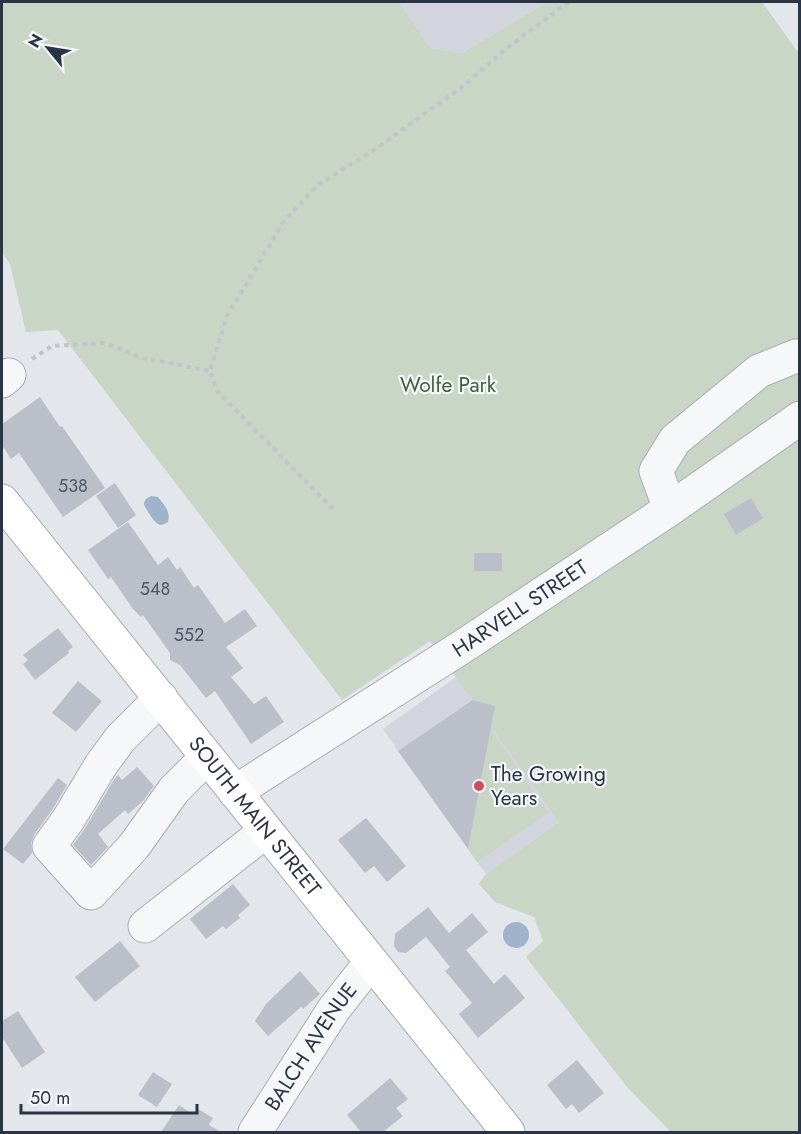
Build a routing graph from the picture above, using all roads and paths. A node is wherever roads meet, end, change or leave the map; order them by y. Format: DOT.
graph roads {
  1 [pos="569,2"];
  2 [pos="800,356"];
  3 [pos="210,371"];
  4 [pos="5,378"];
  5 [pos="800,418"];
  6 [pos="2,501"];
  7 [pos="333,509"];
  8 [pos="670,509"];
  9 [pos="161,698"];
  10 [pos="207,757"];
  11 [pos="235,792"];
  12 [pos="266,831"];
  13 [pos="145,926"];
  14 [pos="371,962"];
  15 [pos="255,1132"];
  16 [pos="508,1132"];
  1 -- 3 [label="path"];
  2 -- 8 [label="street"];
  3 -- 4 [label="path"];
  3 -- 7 [label="path"];
  5 -- 8 [label="street, HARVELL STREET"];
  6 -- 9 [label="main road, SOUTH MAIN STREET"];
  8 -- 11 [label="street, HARVELL STREET"];
  9 -- 10 [label="main road, SOUTH MAIN STREET"];
  9 -- 10 [label="street"];
  10 -- 11 [label="main road, SOUTH MAIN STREET"];
  11 -- 12 [label="main road, SOUTH MAIN STREET"];
  12 -- 13 [label="street"];
  12 -- 14 [label="main road, SOUTH MAIN STREET"];
  14 -- 15 [label="street, BALCH AVENUE"];
  14 -- 16 [label="main road, SOUTH MAIN STREET"];
}
